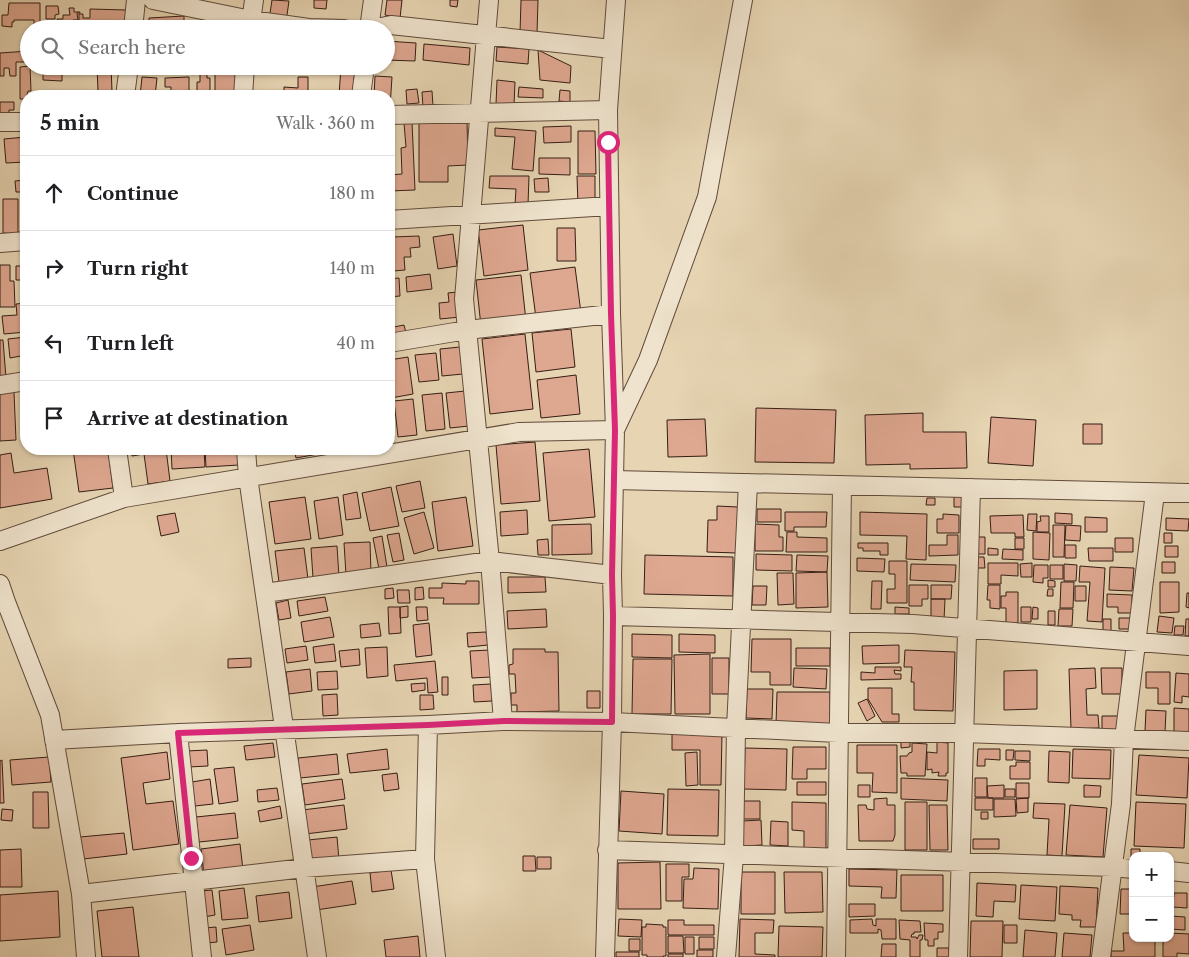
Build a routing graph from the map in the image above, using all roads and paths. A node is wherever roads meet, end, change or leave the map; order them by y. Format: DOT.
graph roads {
  1 [pos="136,0"];
  2 [pos="153,0"];
  3 [pos="254,0"];
  4 [pos="373,0"];
  5 [pos="489,0"];
  6 [pos="616,0"];
  7 [pos="743,0"];
  8 [pos="134,20"];
  9 [pos="235,20"];
  10 [pos="252,20"];
  11 [pos="371,20"];
  12 [pos="395,24"];
  13 [pos="486,35"];
  14 [pos="612,49"];
  15 [pos="128,75"];
  16 [pos="244,75"];
  17 [pos="364,75"];
  18 [pos="126,90"];
  19 [pos="243,90"];
  20 [pos="362,90"];
  21 [pos="608,110"];
  22 [pos="480,113"];
  23 [pos="395,115"];
  24 [pos="0,122"];
  25 [pos="20,122"];
  26 [pos="609,206"];
  27 [pos="471,214"];
  28 [pos="395,220"];
  29 [pos="20,241"];
  30 [pos="0,243"];
  31 [pos="611,314"];
  32 [pos="467,330"];
  33 [pos="395,342"];
  34 [pos="20,383"];
  35 [pos="0,385"];
  36 [pos="615,430"];
  37 [pos="478,438"];
  38 [pos="395,452"];
  39 [pos="118,455"];
  40 [pos="246,455"];
  41 [pos="378,455"];
  42 [pos="248,477"];
  43 [pos="614,480"];
  44 [pos="748,483"];
  45 [pos="842,486"];
  46 [pos="971,488"];
  47 [pos="1155,492"];
  48 [pos="1189,493"];
  49 [pos="124,498"];
  50 [pos="0,541"];
  51 [pos="490,561"];
  52 [pos="612,575"];
  53 [pos="0,584"];
  54 [pos="265,593"];
  55 [pos="613,616"];
  56 [pos="742,620"];
  57 [pos="840,622"];
  58 [pos="967,628"];
  59 [pos="1136,642"];
  60 [pos="1189,646"];
  61 [pos="504,721"];
  62 [pos="612,722"];
  63 [pos="428,725"];
  64 [pos="736,728"];
  65 [pos="284,730"];
  66 [pos="178,733"];
  67 [pos="838,733"];
  68 [pos="964,733"];
  69 [pos="1124,739"];
  70 [pos="54,740"];
  71 [pos="1189,742"];
  72 [pos="607,850"];
  73 [pos="734,855"];
  74 [pos="425,858"];
  75 [pos="837,858"];
  76 [pos="960,862"];
  77 [pos="1112,867"];
  78 [pos="304,868"];
  79 [pos="1129,869"];
  80 [pos="1174,872"];
  81 [pos="1189,873"];
  82 [pos="193,881"];
  83 [pos="81,894"];
  84 [pos="86,957"];
  85 [pos="202,957"];
  86 [pos="316,957"];
  87 [pos="436,957"];
  88 [pos="605,957"];
  89 [pos="726,957"];
  90 [pos="836,957"];
  91 [pos="958,957"];
  92 [pos="1101,957"];
  1 -- 8 [label="street"];
  2 -- 9 [label="street"];
  3 -- 10 [label="street"];
  4 -- 11 [label="street"];
  5 -- 13 [label="street"];
  6 -- 14 [label="street"];
  7 -- 36 [label="street"];
  12 -- 13 [label="street"];
  13 -- 14 [label="street"];
  13 -- 22 [label="street"];
  14 -- 21 [label="street"];
  15 -- 18 [label="street"];
  16 -- 19 [label="street"];
  17 -- 20 [label="street"];
  21 -- 22 [label="street"];
  21 -- 26 [label="street"];
  22 -- 23 [label="street"];
  22 -- 27 [label="street"];
  24 -- 25 [label="street"];
  26 -- 27 [label="street"];
  26 -- 31 [label="street"];
  27 -- 28 [label="street"];
  27 -- 32 [label="street"];
  29 -- 30 [label="street"];
  31 -- 32 [label="street"];
  31 -- 36 [label="street"];
  32 -- 33 [label="street"];
  32 -- 37 [label="street"];
  34 -- 35 [label="street"];
  36 -- 37 [label="street"];
  36 -- 43 [label="street"];
  37 -- 38 [label="street"];
  37 -- 51 [label="street"];
  39 -- 49 [label="street"];
  40 -- 42 [label="street"];
  41 -- 42 [label="street"];
  42 -- 49 [label="street"];
  42 -- 54 [label="street"];
  43 -- 44 [label="street"];
  43 -- 52 [label="street"];
  44 -- 45 [label="street"];
  44 -- 56 [label="street"];
  45 -- 46 [label="street"];
  45 -- 57 [label="street"];
  46 -- 47 [label="street"];
  46 -- 58 [label="street"];
  47 -- 48 [label="street"];
  47 -- 59 [label="street"];
  49 -- 50 [label="street"];
  51 -- 52 [label="street"];
  51 -- 54 [label="street"];
  51 -- 61 [label="street"];
  52 -- 55 [label="street"];
  53 -- 70 [label="street"];
  54 -- 65 [label="street"];
  55 -- 56 [label="street"];
  55 -- 62 [label="street"];
  56 -- 57 [label="street"];
  56 -- 64 [label="street"];
  57 -- 58 [label="street"];
  57 -- 67 [label="street"];
  58 -- 59 [label="street"];
  58 -- 68 [label="street"];
  59 -- 60 [label="street"];
  59 -- 69 [label="street"];
  61 -- 62 [label="street"];
  61 -- 63 [label="street"];
  62 -- 64 [label="street"];
  62 -- 72 [label="street"];
  63 -- 65 [label="street"];
  63 -- 74 [label="street"];
  64 -- 67 [label="street"];
  64 -- 73 [label="street"];
  65 -- 66 [label="street"];
  65 -- 78 [label="street"];
  66 -- 70 [label="street"];
  66 -- 82 [label="street"];
  67 -- 68 [label="street"];
  67 -- 75 [label="street"];
  68 -- 69 [label="street"];
  68 -- 76 [label="street"];
  69 -- 71 [label="street"];
  69 -- 77 [label="street"];
  70 -- 83 [label="street"];
  72 -- 73 [label="street"];
  72 -- 88 [label="street"];
  73 -- 75 [label="street"];
  73 -- 89 [label="street"];
  74 -- 78 [label="street"];
  74 -- 87 [label="street"];
  75 -- 76 [label="street"];
  75 -- 90 [label="street"];
  76 -- 77 [label="street"];
  76 -- 91 [label="street"];
  77 -- 79 [label="street"];
  77 -- 92 [label="street"];
  78 -- 82 [label="street"];
  78 -- 86 [label="street"];
  80 -- 81 [label="street"];
  82 -- 83 [label="street"];
  82 -- 85 [label="street"];
  83 -- 84 [label="street"];
}
